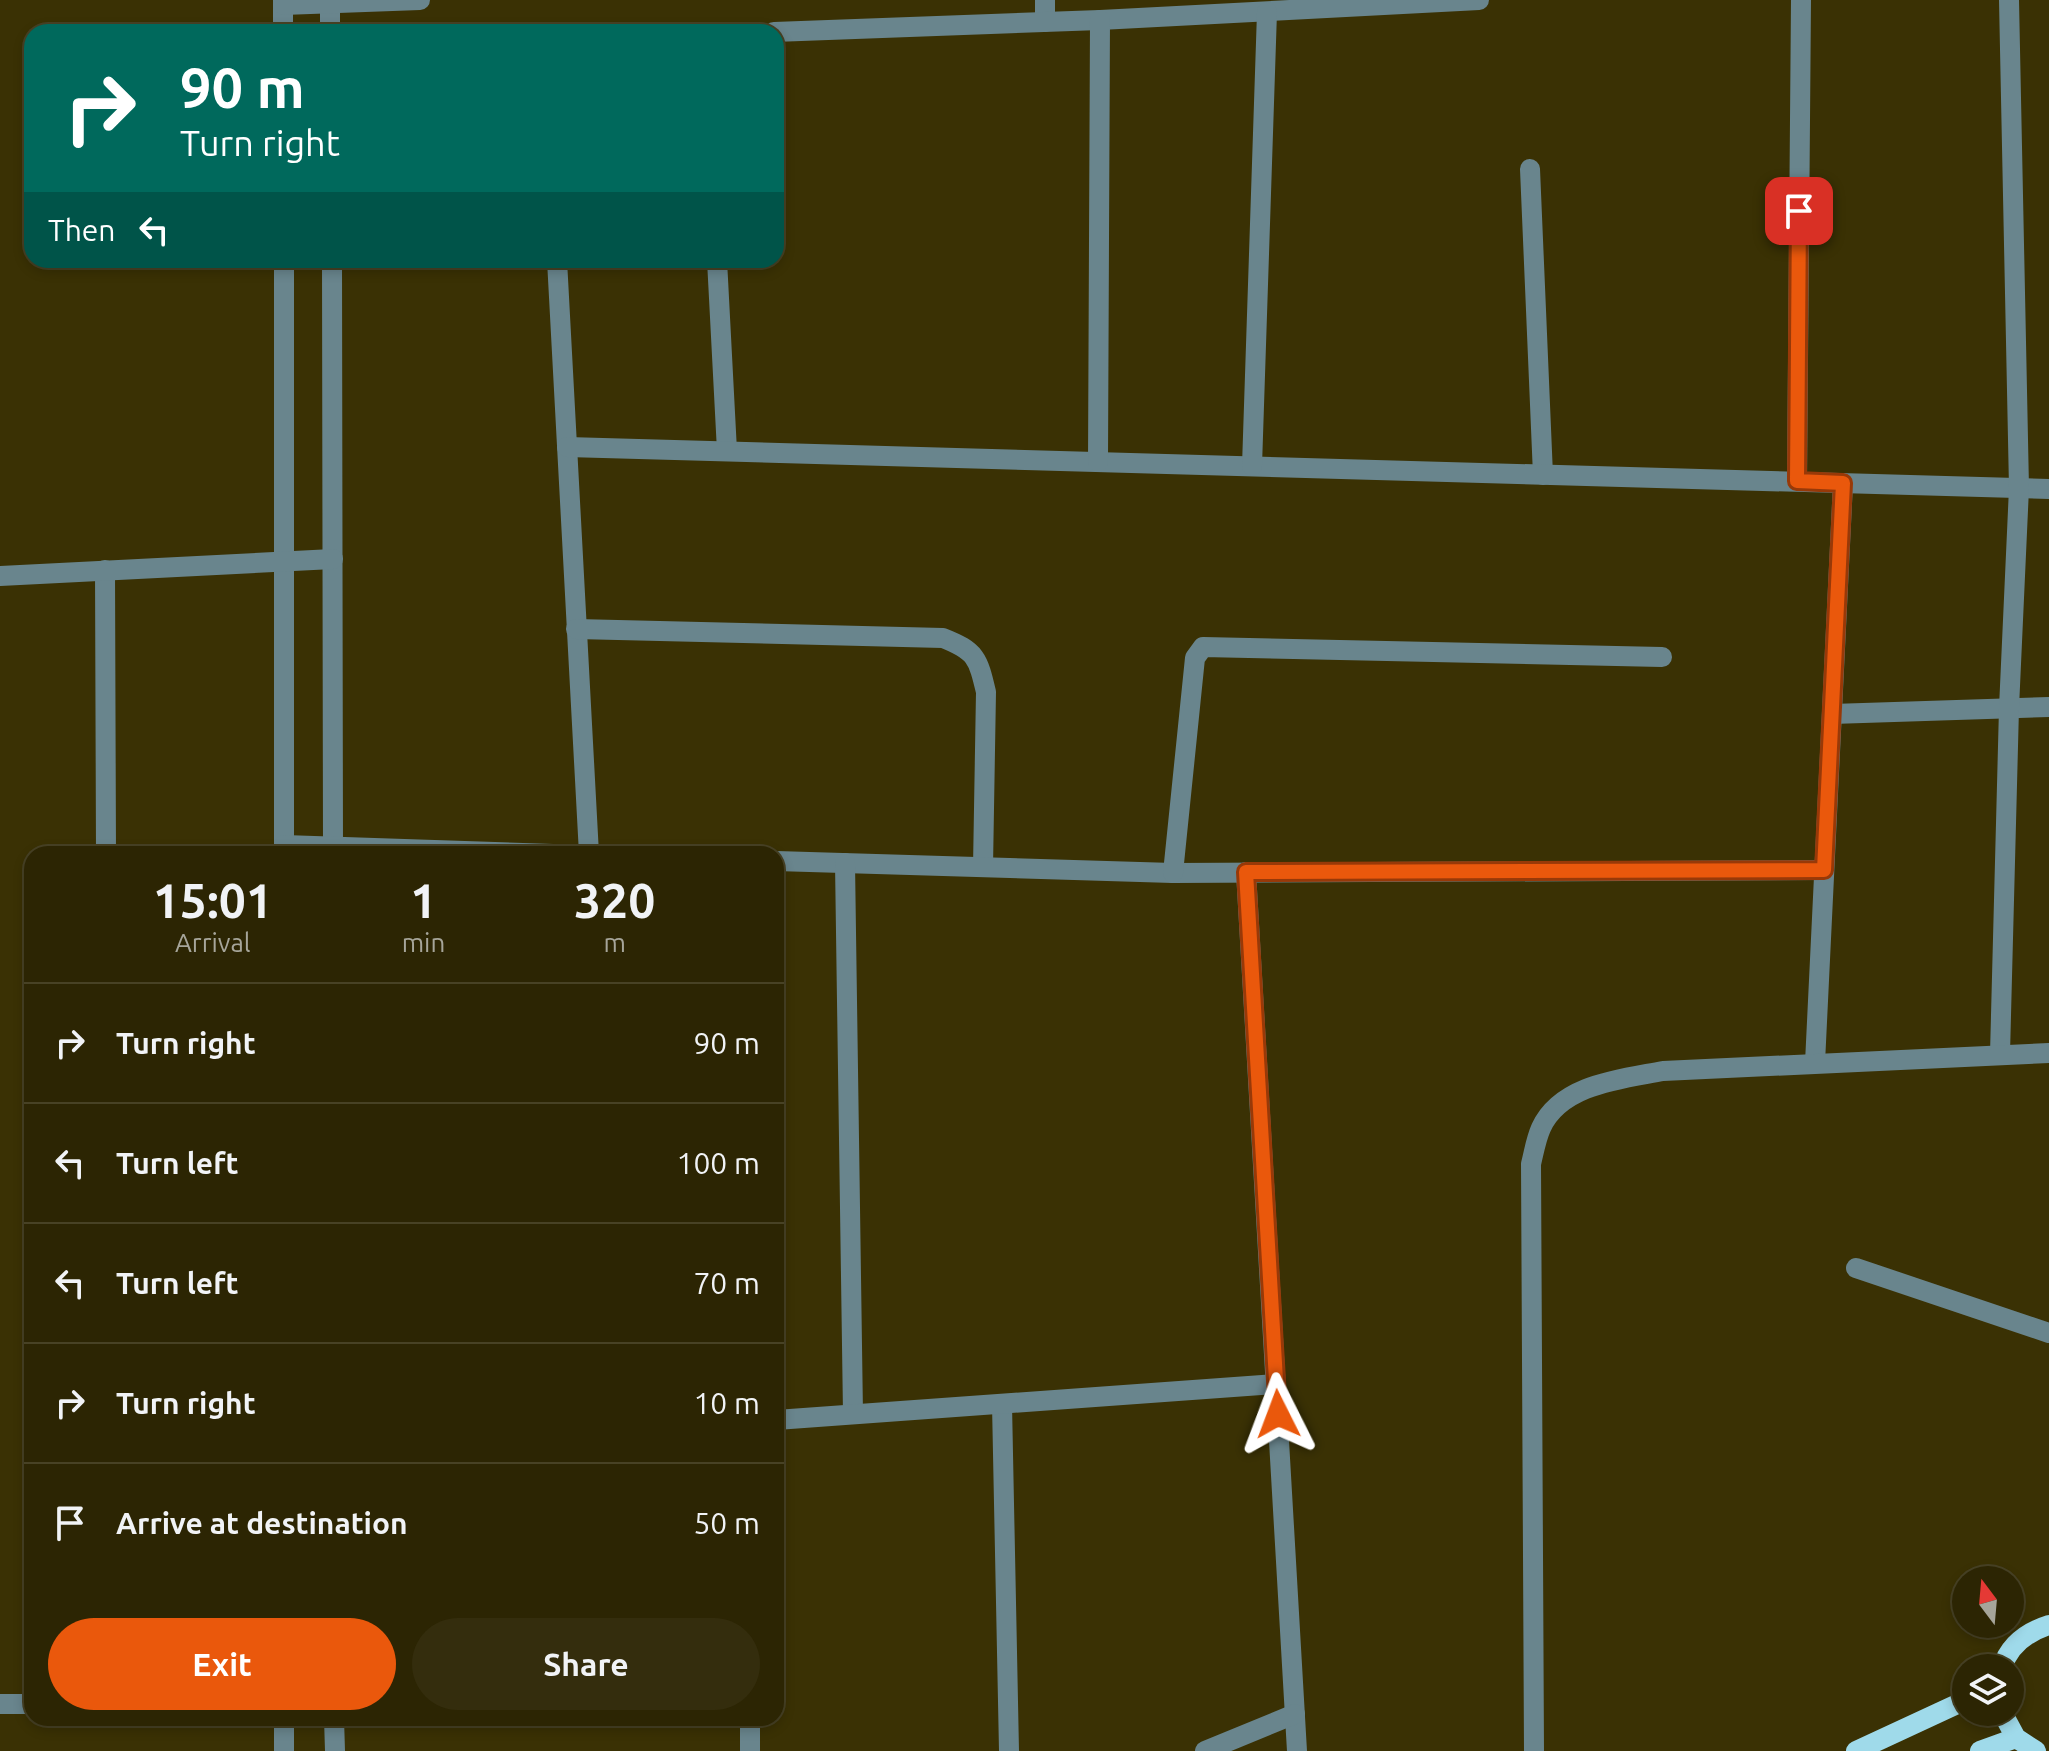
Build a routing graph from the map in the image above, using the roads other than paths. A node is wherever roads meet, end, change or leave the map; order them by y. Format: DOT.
graph roads {
  1 [pos="420,0"];
  2 [pos="1045,0"];
  3 [pos="1479,0"];
  4 [pos="1801,0"];
  5 [pos="2009,0"];
  6 [pos="283,2"];
  7 [pos="330,2"];
  8 [pos="1267,12"];
  9 [pos="1100,20"];
  10 [pos="1045,22"];
  11 [pos="283,24"];
  12 [pos="330,24"];
  13 [pos="784,32"];
  14 [pos="1530,169"];
  15 [pos="284,268"];
  16 [pos="332,268"];
  17 [pos="557,268"];
  18 [pos="717,268"];
  19 [pos="567,447"];
  20 [pos="727,451"];
  21 [pos="1098,462"];
  22 [pos="1252,466"];
  23 [pos="1543,475"];
  24 [pos="1797,481"];
  25 [pos="1843,483"];
  26 [pos="2019,488"];
  27 [pos="2049,489"];
  28 [pos="333,559"];
  29 [pos="284,560"];
  30 [pos="105,570"];
  31 [pos="0,576"];
  32 [pos="576,629"];
  33 [pos="1662,657"];
  34 [pos="2049,707"];
  35 [pos="2009,708"];
  36 [pos="1832,714"];
  37 [pos="106,846"];
  38 [pos="284,846"];
  39 [pos="333,846"];
  40 [pos="589,846"];
  41 [pos="784,861"];
  42 [pos="845,863"];
  43 [pos="983,867"];
  44 [pos="1824,870"];
  45 [pos="1246,872"];
  46 [pos="1173,873"];
  47 [pos="2049,1053"];
  48 [pos="2000,1054"];
  49 [pos="1815,1063"];
  50 [pos="1856,1268"];
  51 [pos="2049,1333"];
  52 [pos="1276,1384"];
  53 [pos="1002,1404"];
  54 [pos="853,1414"];
  55 [pos="784,1419"];
  56 [pos="2047,1622"];
  57 [pos="2009,1654"];
  58 [pos="0,1704"];
  59 [pos="24,1704"];
  60 [pos="1952,1706"];
  61 [pos="1295,1714"];
  62 [pos="284,1726"];
  63 [pos="334,1726"];
  64 [pos="750,1726"];
  65 [pos="2010,1726"];
  66 [pos="2016,1738"];
  67 [pos="284,1751"];
  68 [pos="335,1751"];
  69 [pos="750,1751"];
  70 [pos="1009,1751"];
  71 [pos="1205,1751"];
  72 [pos="1297,1751"];
  73 [pos="1534,1751"];
  74 [pos="1856,1751"];
  75 [pos="1980,1751"];
  76 [pos="2036,1751"];
  1 -- 7 [label="street"];
  2 -- 10 [label="street"];
  3 -- 8 [label="street"];
  4 -- 24 [label="street"];
  5 -- 26 [label="street"];
  6 -- 7 [label="street"];
  6 -- 11 [label="street"];
  7 -- 12 [label="street"];
  8 -- 9 [label="street"];
  8 -- 22 [label="street"];
  9 -- 10 [label="street"];
  9 -- 21 [label="street"];
  10 -- 13 [label="street"];
  14 -- 23 [label="street"];
  15 -- 29 [label="street"];
  16 -- 28 [label="street"];
  17 -- 19 [label="street"];
  18 -- 20 [label="street"];
  19 -- 20 [label="street"];
  19 -- 32 [label="street"];
  20 -- 21 [label="street"];
  21 -- 22 [label="street"];
  22 -- 23 [label="street"];
  23 -- 24 [label="street"];
  24 -- 25 [label="street"];
  25 -- 26 [label="street"];
  25 -- 36 [label="street"];
  26 -- 27 [label="street"];
  26 -- 35 [label="street"];
  28 -- 29 [label="street"];
  28 -- 39 [label="street"];
  29 -- 30 [label="street"];
  29 -- 38 [label="street"];
  30 -- 31 [label="street"];
  30 -- 37 [label="street"];
  32 -- 40 [label="street"];
  32 -- 43 [label="street"];
  33 -- 46 [label="street"];
  34 -- 35 [label="street"];
  35 -- 36 [label="street"];
  35 -- 48 [label="street"];
  36 -- 44 [label="street"];
  41 -- 42 [label="street"];
  42 -- 43 [label="street"];
  42 -- 54 [label="street"];
  43 -- 46 [label="street"];
  44 -- 45 [label="street"];
  44 -- 49 [label="street"];
  45 -- 46 [label="street"];
  45 -- 52 [label="street"];
  47 -- 48 [label="street"];
  48 -- 49 [label="street"];
  49 -- 73 [label="street"];
  50 -- 51 [label="street"];
  52 -- 53 [label="street"];
  52 -- 61 [label="street"];
  53 -- 54 [label="street"];
  53 -- 70 [label="street"];
  54 -- 55 [label="street"];
  56 -- 57 [label="main road"];
  58 -- 59 [label="street"];
  60 -- 74 [label="main road"];
  61 -- 71 [label="street"];
  61 -- 72 [label="street"];
  62 -- 67 [label="street"];
  63 -- 68 [label="street"];
  64 -- 69 [label="street"];
  65 -- 66 [label="main road"];
  66 -- 75 [label="main road"];
  66 -- 76 [label="main road"];
}
